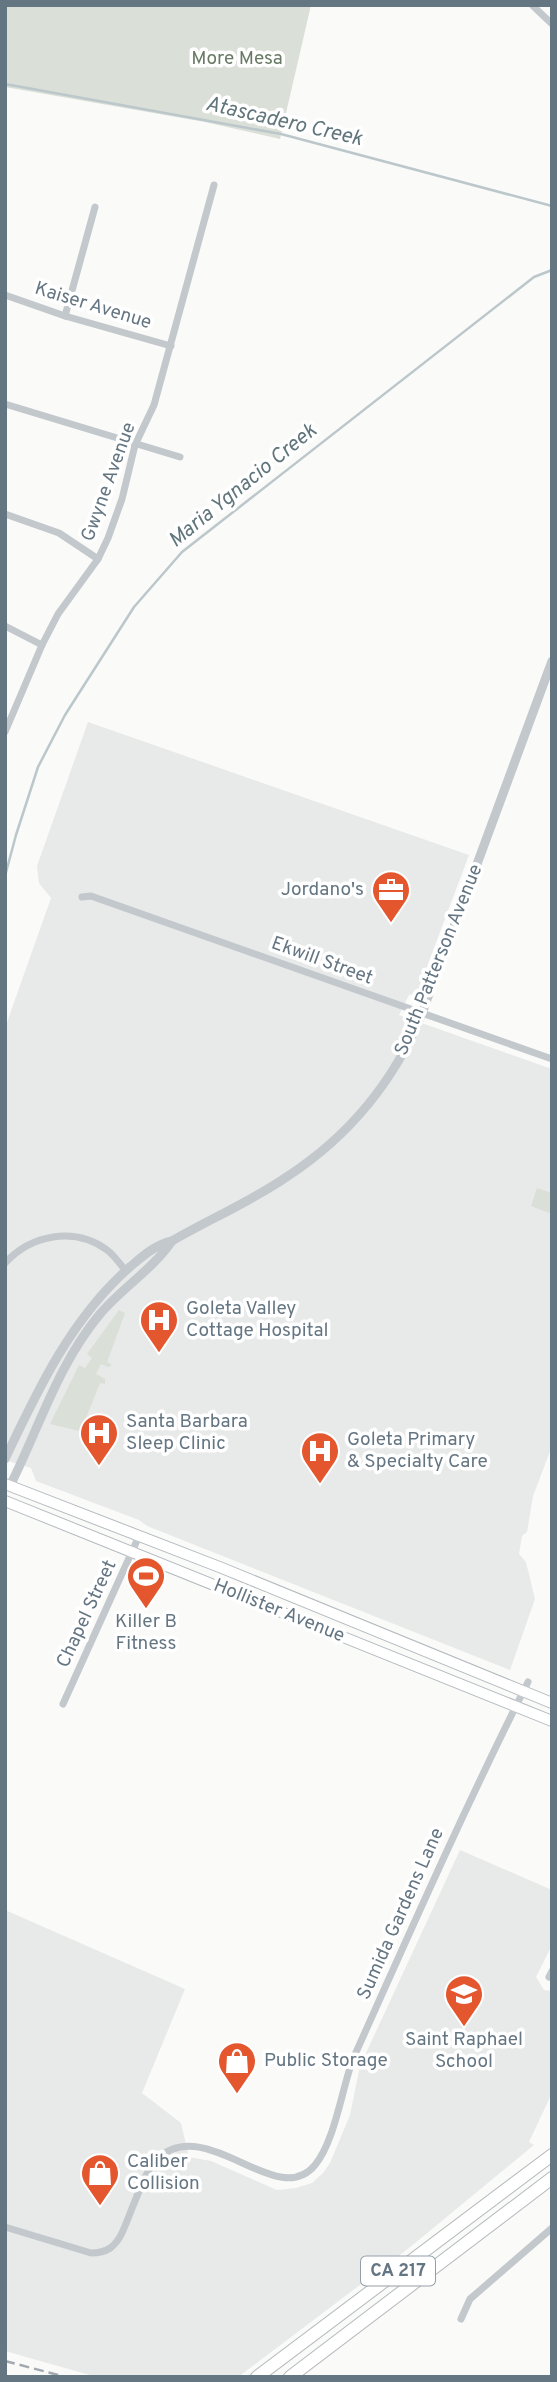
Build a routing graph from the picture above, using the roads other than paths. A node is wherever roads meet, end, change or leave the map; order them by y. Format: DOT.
graph roads {
  1 [pos="532,5"];
  2 [pos="552,24"];
  3 [pos="214,185"];
  4 [pos="95,207"];
  5 [pos="5,296"];
  6 [pos="65,316"];
  7 [pos="171,346"];
  8 [pos="5,404"];
  9 [pos="135,445"];
  10 [pos="180,457"];
  11 [pos="5,514"];
  12 [pos="98,559"];
  13 [pos="5,626"];
  14 [pos="42,645"];
  15 [pos="552,661"];
  16 [pos="5,732"];
  17 [pos="82,898"];
  18 [pos="422,1013"];
  19 [pos="552,1059"];
  20 [pos="172,1241"];
  21 [pos="5,1263"];
  22 [pos="126,1271"];
  23 [pos="5,1459"];
  24 [pos="6,1491"];
  25 [pos="139,1536"];
  26 [pos="132,1552"];
  27 [pos="525,1687"];
  28 [pos="552,1703"];
  29 [pos="63,1704"];
  30 [pos="515,1706"];
  31 [pos="552,1721"];
  32 [pos="552,2152"];
  33 [pos="552,2178"];
  34 [pos="552,2185"];
  35 [pos="521,2201"];
  36 [pos="5,2227"];
  37 [pos="552,2228"];
  38 [pos="461,2319"];
  39 [pos="257,2377"];
  40 [pos="290,2377"];
  1 -- 2 [label="street"];
  3 -- 7 [label="street, Gwyne Avenue"];
  4 -- 6 [label="street"];
  5 -- 6 [label="street, Kaiser Avenue"];
  6 -- 7 [label="street, Kaiser Avenue"];
  7 -- 9 [label="street, Gwyne Avenue"];
  8 -- 9 [label="street"];
  9 -- 10 [label="street"];
  9 -- 12 [label="street, Gwyne Avenue"];
  11 -- 12 [label="street"];
  12 -- 14 [label="street, Gwyne Avenue"];
  13 -- 14 [label="street"];
  14 -- 16 [label="street, Gwyne Avenue"];
  15 -- 18 [label="street, South Patterson Avenue"];
  17 -- 18 [label="street, Ekwill Street"];
  18 -- 19 [label="street, Ekwill Street"];
  18 -- 20 [label="street, South Patterson Avenue"];
  20 -- 22 [label="street, South Patterson Avenue"];
  20 -- 24 [label="street, South Patterson Avenue"];
  21 -- 22 [label="street"];
  22 -- 23 [label="street, South Patterson Avenue"];
  24 -- 25 [label="main road, Hollister Avenue"];
  24 -- 26 [label="main road, Hollister Avenue"];
  25 -- 26 [label="street, Chapel Street"];
  25 -- 27 [label="main road, Hollister Avenue"];
  26 -- 29 [label="street, Chapel Street"];
  26 -- 30 [label="main road, Hollister Avenue"];
  27 -- 28 [label="main road, Hollister Avenue"];
  27 -- 30 [label="street, Sumida Gardens Lane"];
  30 -- 31 [label="main road, Hollister Avenue"];
  30 -- 36 [label="street, Sumida Gardens Lane"];
  32 -- 39 [label="highway, CA 217"];
  33 -- 35 [label="highway, CA 217"];
  34 -- 35 [label="highway"];
  35 -- 40 [label="highway, CA 217"];
  37 -- 38 [label="street"];
}
